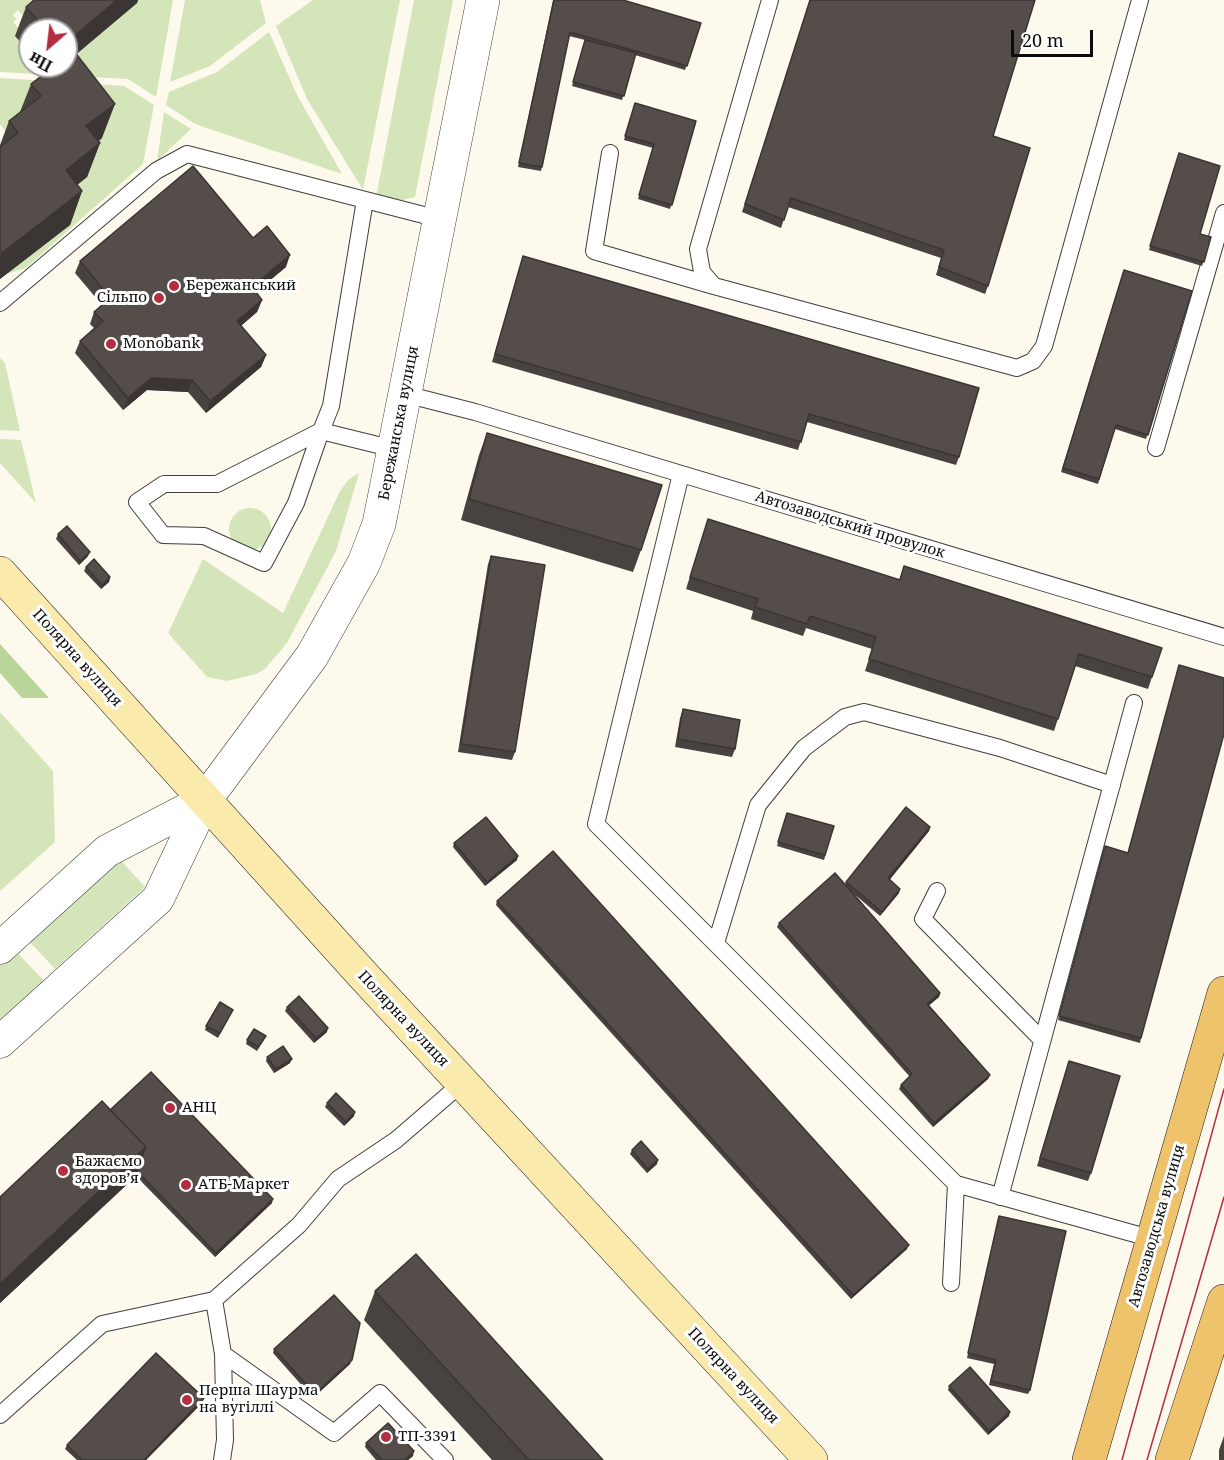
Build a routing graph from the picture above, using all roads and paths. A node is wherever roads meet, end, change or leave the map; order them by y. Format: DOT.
graph roads {
  1 [pos="483,0"];
  2 [pos="770,0"];
  3 [pos="1140,0"];
  4 [pos="610,153"];
  5 [pos="365,200"];
  6 [pos="440,219"];
  7 [pos="1223,221"];
  8 [pos="714,286"];
  9 [pos="0,303"];
  10 [pos="405,394"];
  11 [pos="321,431"];
  12 [pos="1156,448"];
  13 [pos="394,449"];
  14 [pos="681,474"];
  15 [pos="0,573"];
  16 [pos="1224,637"];
  17 [pos="1134,703"];
  18 [pos="1112,785"];
  19 [pos="205,800"];
  20 [pos="937,891"];
  21 [pos="716,943"];
  22 [pos="0,948"];
  23 [pos="1224,993"];
  24 [pos="1042,1040"];
  25 [pos="0,1042"];
  26 [pos="462,1083"];
  27 [pos="956,1184"];
  28 [pos="1000,1197"];
  29 [pos="1154,1239"];
  30 [pos="951,1283"];
  31 [pos="214,1300"];
  32 [pos="1222,1318"];
  33 [pos="223,1354"];
  34 [pos="0,1415"];
  35 [pos="1089,1458"];
  36 [pos="222,1460"];
  37 [pos="445,1460"];
  38 [pos="811,1460"];
  39 [pos="1172,1460"];
  1 -- 6 [label="street, Бережанська вулиця"];
  2 -- 8 [label="lane"];
  3 -- 8 [label="lane"];
  4 -- 8 [label="lane"];
  5 -- 6 [label="lane"];
  5 -- 9 [label="lane"];
  5 -- 11 [label="lane"];
  6 -- 10 [label="street, Бережанська вулиця"];
  7 -- 12 [label="lane"];
  10 -- 13 [label="street, Бережанська вулиця"];
  10 -- 14 [label="lane, Автозаводський провулок"];
  11 -- 11 [label="lane"];
  11 -- 13 [label="lane"];
  13 -- 19 [label="street, Бережанська вулиця"];
  14 -- 16 [label="lane, Автозаводський провулок"];
  14 -- 21 [label="lane"];
  15 -- 19 [label="main road, Полярна вулиця"];
  17 -- 18 [label="lane"];
  18 -- 21 [label="lane"];
  18 -- 24 [label="lane"];
  19 -- 22 [label="street"];
  19 -- 25 [label="street"];
  19 -- 26 [label="main road, Полярна вулиця"];
  20 -- 24 [label="lane"];
  21 -- 27 [label="lane"];
  23 -- 29 [label="main road, Автозаводська вулиця"];
  24 -- 28 [label="lane"];
  26 -- 31 [label="lane"];
  26 -- 38 [label="main road, Полярна вулиця"];
  27 -- 28 [label="lane"];
  27 -- 30 [label="lane"];
  28 -- 29 [label="lane"];
  29 -- 35 [label="main road, Автозаводська вулиця"];
  31 -- 33 [label="lane"];
  31 -- 34 [label="lane"];
  32 -- 39 [label="main road"];
  33 -- 36 [label="lane"];
  33 -- 37 [label="lane"];
}
